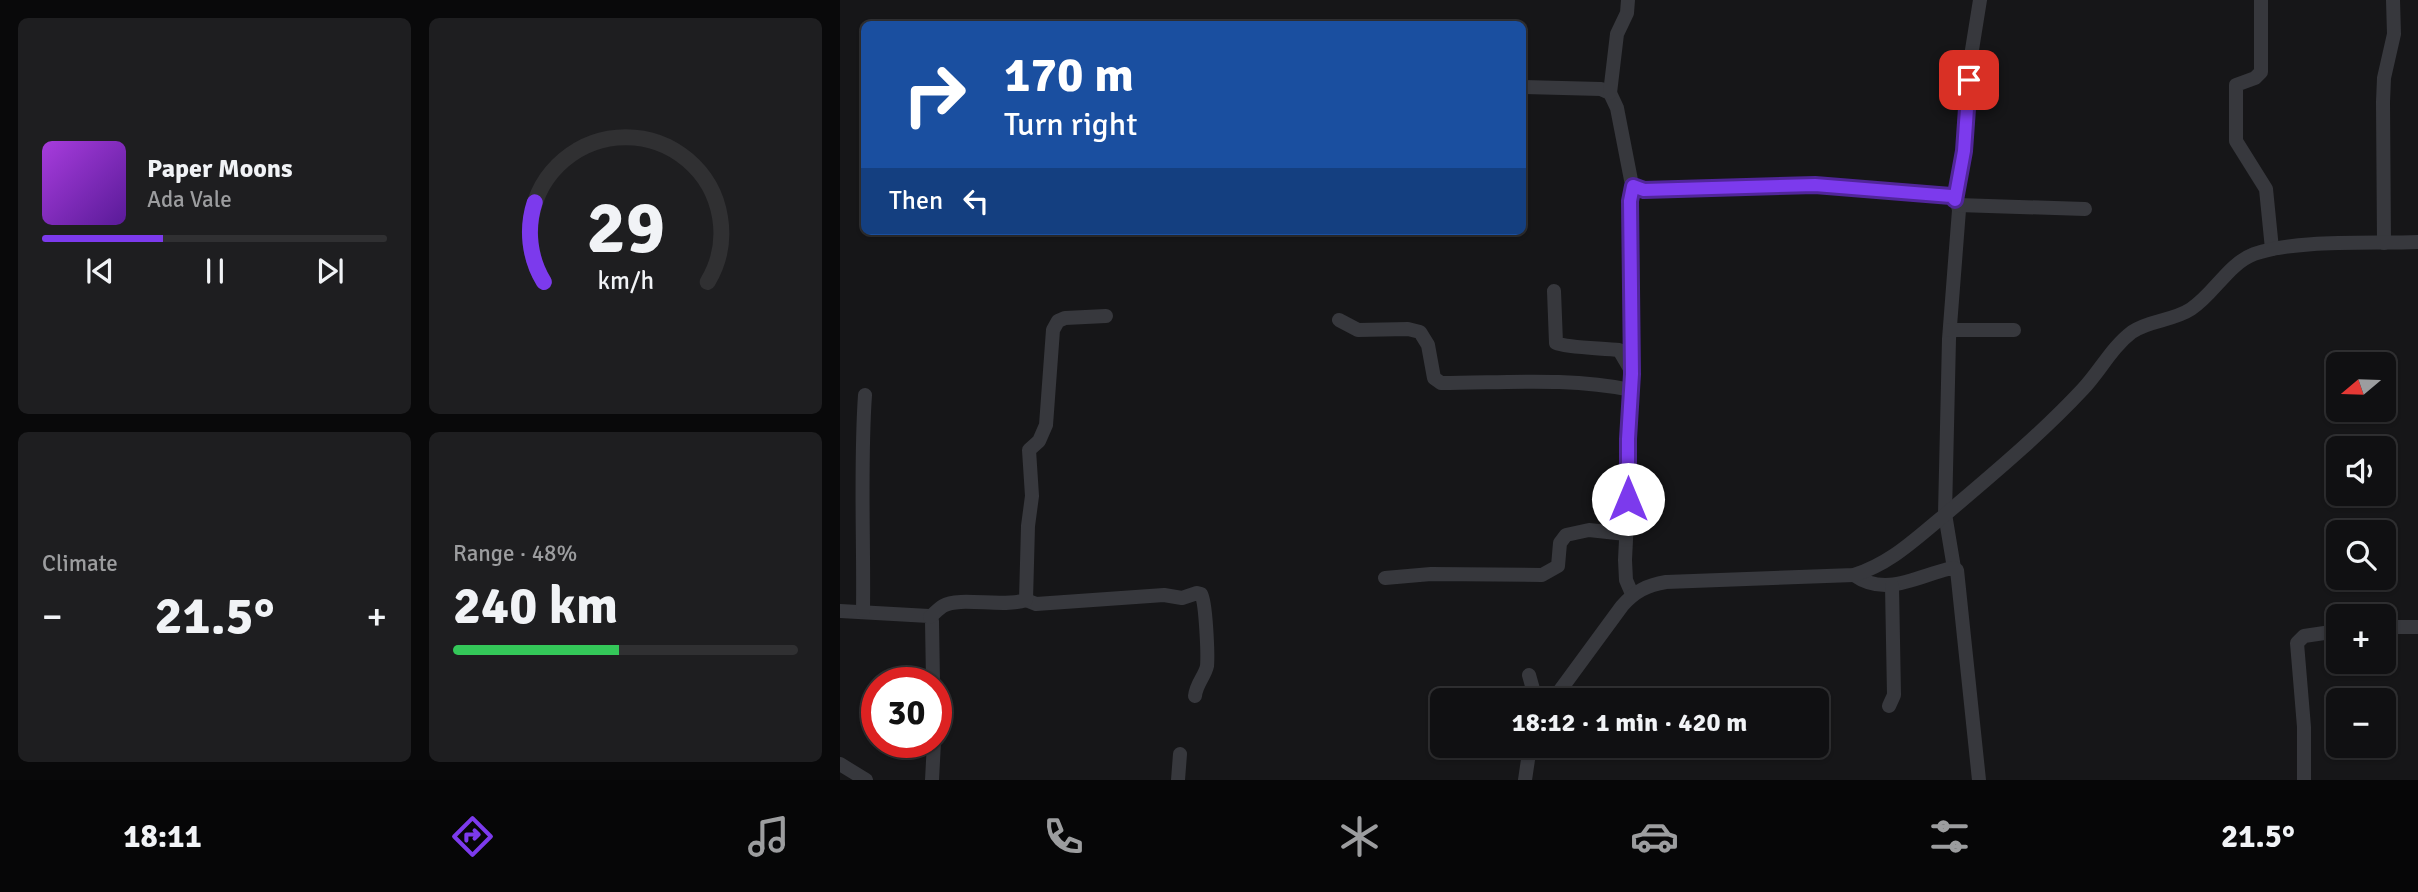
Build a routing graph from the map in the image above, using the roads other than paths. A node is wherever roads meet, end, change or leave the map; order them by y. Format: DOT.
graph roads {
  1 [pos="1628,0"];
  2 [pos="1980,0"];
  3 [pos="2261,0"];
  4 [pos="2393,0"];
  5 [pos="1526,87"];
  6 [pos="1611,93"];
  7 [pos="1633,186"];
  8 [pos="1957,203"];
  9 [pos="2085,209"];
  10 [pos="2384,243"];
  11 [pos="2418,243"];
  12 [pos="2272,250"];
  13 [pos="1554,291"];
  14 [pos="1105,317"];
  15 [pos="1339,320"];
  16 [pos="1950,330"];
  17 [pos="2014,330"];
  18 [pos="1632,374"];
  19 [pos="1631,390"];
  20 [pos="865,395"];
  21 [pos="1945,514"];
  22 [pos="1626,534"];
  23 [pos="1954,568"];
  24 [pos="1854,575"];
  25 [pos="1385,578"];
  26 [pos="1892,586"];
  27 [pos="1632,594"];
  28 [pos="1026,600"];
  29 [pos="840,611"];
  30 [pos="863,611"];
  31 [pos="930,617"];
  32 [pos="2396,627"];
  33 [pos="2418,627"];
  34 [pos="2326,633"];
  35 [pos="932,667"];
  36 [pos="1530,675"];
  37 [pos="1533,688"];
  38 [pos="1562,688"];
  39 [pos="1195,696"];
  40 [pos="1889,706"];
  41 [pos="1180,754"];
  42 [pos="933,758"];
  43 [pos="1528,758"];
  44 [pos="840,764"];
  45 [pos="866,780"];
  46 [pos="932,780"];
  47 [pos="1178,780"];
  48 [pos="1525,780"];
  49 [pos="1979,780"];
  50 [pos="2304,780"];
  1 -- 6 [label="street"];
  2 -- 8 [label="street"];
  3 -- 12 [label="street"];
  4 -- 10 [label="street"];
  5 -- 6 [label="street"];
  6 -- 7 [label="street"];
  7 -- 8 [label="street"];
  7 -- 18 [label="street"];
  8 -- 9 [label="street"];
  8 -- 16 [label="street"];
  10 -- 11 [label="street"];
  10 -- 12 [label="street"];
  12 -- 21 [label="street"];
  13 -- 18 [label="street"];
  14 -- 28 [label="street"];
  15 -- 19 [label="street"];
  16 -- 17 [label="street"];
  16 -- 21 [label="street"];
  18 -- 19 [label="street"];
  19 -- 22 [label="street"];
  20 -- 30 [label="street"];
  21 -- 23 [label="street"];
  21 -- 24 [label="street"];
  22 -- 25 [label="street"];
  22 -- 27 [label="street"];
  23 -- 26 [label="street"];
  23 -- 49 [label="street"];
  24 -- 26 [label="street"];
  24 -- 27 [label="street"];
  26 -- 40 [label="street"];
  27 -- 38 [label="street"];
  28 -- 31 [label="street"];
  28 -- 39 [label="street"];
  29 -- 30 [label="street"];
  30 -- 31 [label="street"];
  31 -- 35 [label="street"];
  32 -- 33 [label="street"];
  34 -- 50 [label="street"];
  36 -- 37 [label="street"];
  41 -- 47 [label="street"];
  42 -- 46 [label="street"];
  43 -- 48 [label="street"];
  44 -- 45 [label="street"];
}
